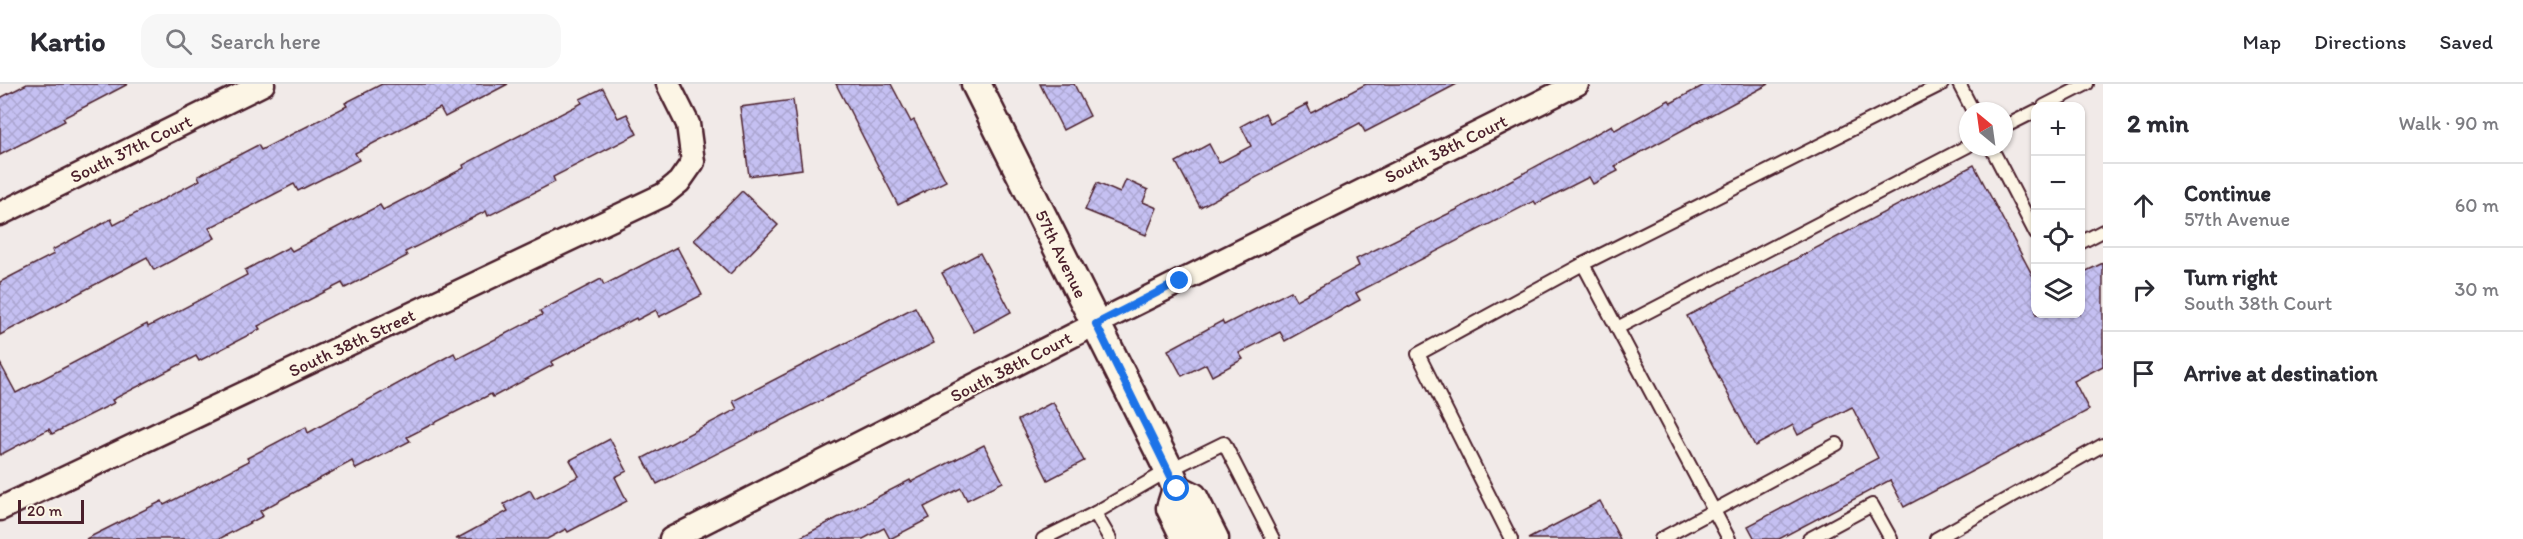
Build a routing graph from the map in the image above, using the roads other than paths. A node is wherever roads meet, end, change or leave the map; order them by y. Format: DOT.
graph roads {
  1 [pos="263,84"];
  2 [pos="668,84"];
  3 [pos="976,84"];
  4 [pos="1577,84"];
  5 [pos="1942,84"];
  6 [pos="1959,84"];
  7 [pos="2087,84"];
  8 [pos="1968,102"];
  9 [pos="2052,102"];
  10 [pos="2031,114"];
  11 [pos="2013,123"];
  12 [pos="1959,151"];
  13 [pos="1996,156"];
  14 [pos="0,214"];
  15 [pos="2031,224"];
  16 [pos="2103,231"];
  17 [pos="2085,240"];
  18 [pos="1583,264"];
  19 [pos="1096,324"];
  20 [pos="1617,328"];
  21 [pos="1837,444"];
  22 [pos="2103,445"];
  23 [pos="1173,480"];
  24 [pos="0,510"];
  25 [pos="1714,511"];
  26 [pos="1095,513"];
  27 [pos="671,539"];
  28 [pos="1043,539"];
  29 [pos="1110,539"];
  30 [pos="1186,539"];
  31 [pos="1214,539"];
  32 [pos="1273,539"];
  33 [pos="1511,539"];
  34 [pos="1661,539"];
  35 [pos="1729,539"];
  36 [pos="1809,539"];
  37 [pos="1892,539"];
  38 [pos="1936,539"];
  1 -- 14 [label="street, South 37th Court"];
  2 -- 24 [label="street, South 38th Street"];
  3 -- 19 [label="street, 57th Avenue"];
  4 -- 19 [label="street, South 38th Court"];
  5 -- 18 [label="lane"];
  6 -- 8 [label="lane"];
  7 -- 9 [label="lane"];
  10 -- 11 [label="lane"];
  12 -- 20 [label="lane"];
  13 -- 15 [label="lane"];
  16 -- 17 [label="lane"];
  18 -- 20 [label="lane"];
  18 -- 33 [label="lane"];
  19 -- 23 [label="street, 57th Avenue"];
  19 -- 27 [label="street, South 38th Court"];
  20 -- 25 [label="lane"];
  21 -- 25 [label="lane"];
  22 -- 38 [label="lane"];
  23 -- 26 [label="lane"];
  23 -- 30 [label="street, 57th Avenue"];
  23 -- 31 [label="street, 57th Avenue"];
  23 -- 32 [label="lane"];
  25 -- 34 [label="lane"];
  25 -- 35 [label="lane"];
  26 -- 28 [label="lane"];
  26 -- 29 [label="lane"];
  36 -- 37 [label="lane"];
}
